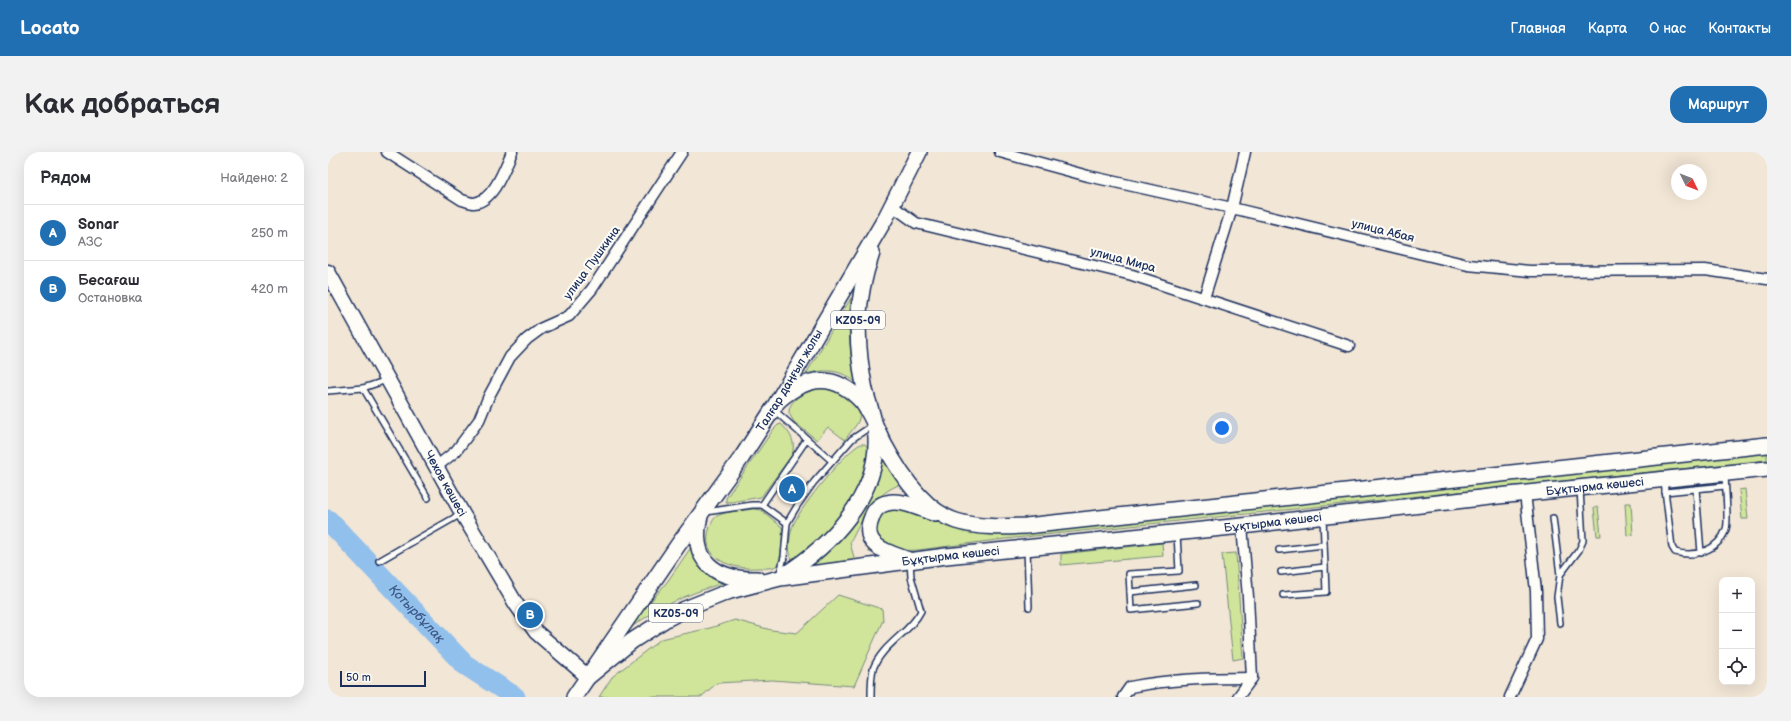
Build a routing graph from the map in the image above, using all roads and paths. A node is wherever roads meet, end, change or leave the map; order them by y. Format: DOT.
graph roads {
  1 [pos="388,152"];
  2 [pos="512,152"];
  3 [pos="682,152"];
  4 [pos="919,152"];
  5 [pos="1000,152"];
  6 [pos="1245,152"];
  7 [pos="1232,208"];
  8 [pos="888,212"];
  9 [pos="328,272"];
  10 [pos="1767,279"];
  11 [pos="1204,298"];
  12 [pos="1348,346"];
  13 [pos="388,380"];
  14 [pos="363,388"];
  15 [pos="328,391"];
  16 [pos="776,405"];
  17 [pos="875,424"];
  18 [pos="807,439"];
  19 [pos="1767,445"];
  20 [pos="832,460"];
  21 [pos="436,467"];
  22 [pos="1767,469"];
  23 [pos="1725,479"];
  24 [pos="1664,486"];
  25 [pos="1580,488"];
  26 [pos="1696,489"];
  27 [pos="1525,493"];
  28 [pos="428,498"];
  29 [pos="762,505"];
  30 [pos="701,512"];
  31 [pos="462,513"];
  32 [pos="1323,516"];
  33 [pos="1553,518"];
  34 [pos="955,521"];
  35 [pos="787,523"];
  36 [pos="1242,526"];
  37 [pos="1177,533"];
  38 [pos="1324,545"];
  39 [pos="1026,548"];
  40 [pos="1279,550"];
  41 [pos="1701,553"];
  42 [pos="379,561"];
  43 [pos="910,561"];
  44 [pos="1325,567"];
  45 [pos="1281,572"];
  46 [pos="1560,575"];
  47 [pos="780,578"];
  48 [pos="1196,584"];
  49 [pos="1130,592"];
  50 [pos="1283,595"];
  51 [pos="1198,603"];
  52 [pos="1029,607"];
  53 [pos="1560,623"];
  54 [pos="588,677"];
  55 [pos="1252,678"];
  56 [pos="574,697"];
  57 [pos="870,697"];
  58 [pos="1123,697"];
  59 [pos="1238,697"];
  60 [pos="1510,697"];
  1 -- 2 [label="street"];
  3 -- 21 [label="street, улица Пушкина"];
  4 -- 8 [label="main road, KZ05-09"];
  5 -- 7 [label="street, улица Абая"];
  6 -- 7 [label="street"];
  7 -- 10 [label="street, улица Абая"];
  7 -- 11 [label="street"];
  8 -- 11 [label="street, улица Мира"];
  8 -- 16 [label="main road, Талғар даңғыл жолы / KZ05-09"];
  8 -- 17 [label="main road, KZ05-09"];
  9 -- 13 [label="main road, Чехов көшесі"];
  11 -- 12 [label="street, улица Мира"];
  13 -- 14 [label="lane"];
  13 -- 21 [label="main road, Чехов көшесі"];
  14 -- 15 [label="lane"];
  14 -- 28 [label="lane"];
  16 -- 17 [label="main road, KZ05-09"];
  16 -- 18 [label="lane"];
  16 -- 30 [label="main road, Талғар даңғыл жолы / KZ05-09"];
  17 -- 20 [label="lane"];
  17 -- 34 [label="main road, Бұқтырма көшесі"];
  17 -- 47 [label="main road, KZ05-09"];
  18 -- 20 [label="lane"];
  18 -- 29 [label="lane"];
  19 -- 34 [label="main road, Бұқтырма көшесі"];
  20 -- 35 [label="lane"];
  21 -- 31 [label="main road, Чехов көшесі"];
  22 -- 23 [label="main road, Бұқтырма көшесі"];
  23 -- 24 [label="main road, Бұқтырма көшесі"];
  23 -- 26 [label="lane"];
  23 -- 41 [label="lane"];
  24 -- 25 [label="main road, Бұқтырма көшесі"];
  24 -- 26 [label="lane"];
  24 -- 41 [label="lane"];
  25 -- 27 [label="main road, Бұқтырма көшесі"];
  25 -- 46 [label="lane"];
  26 -- 41 [label="lane"];
  27 -- 32 [label="main road, Бұқтырма көшесі"];
  27 -- 60 [label="street"];
  29 -- 30 [label="lane"];
  29 -- 35 [label="lane"];
  30 -- 47 [label="main road, Талғар даңғыл жолы / KZ05-09"];
  30 -- 54 [label="main road, Талғар даңғыл жолы / KZ05-09"];
  31 -- 42 [label="lane"];
  31 -- 54 [label="main road, Чехов көшесі"];
  32 -- 36 [label="main road, Бұқтырма көшесі"];
  32 -- 38 [label="lane"];
  33 -- 46 [label="lane"];
  34 -- 43 [label="main road"];
  35 -- 47 [label="lane"];
  36 -- 37 [label="main road, Бұқтырма көшесі"];
  36 -- 55 [label="street"];
  37 -- 39 [label="main road, Бұқтырма көшесі"];
  37 -- 49 [label="lane"];
  38 -- 40 [label="lane"];
  38 -- 44 [label="lane"];
  39 -- 43 [label="main road, Бұқтырма көшесі"];
  39 -- 52 [label="lane"];
  43 -- 47 [label="main road, Бұқтырма көшесі"];
  43 -- 57 [label="lane"];
  44 -- 45 [label="lane"];
  44 -- 50 [label="lane"];
  46 -- 53 [label="lane"];
  47 -- 54 [label="main road, Талғар даңғыл жолы / KZ05-09"];
  48 -- 49 [label="lane"];
  49 -- 51 [label="lane"];
  54 -- 56 [label="main road, Талғар даңғыл жолы / KZ05-09"];
  55 -- 58 [label="street"];
  55 -- 59 [label="street"];
}
